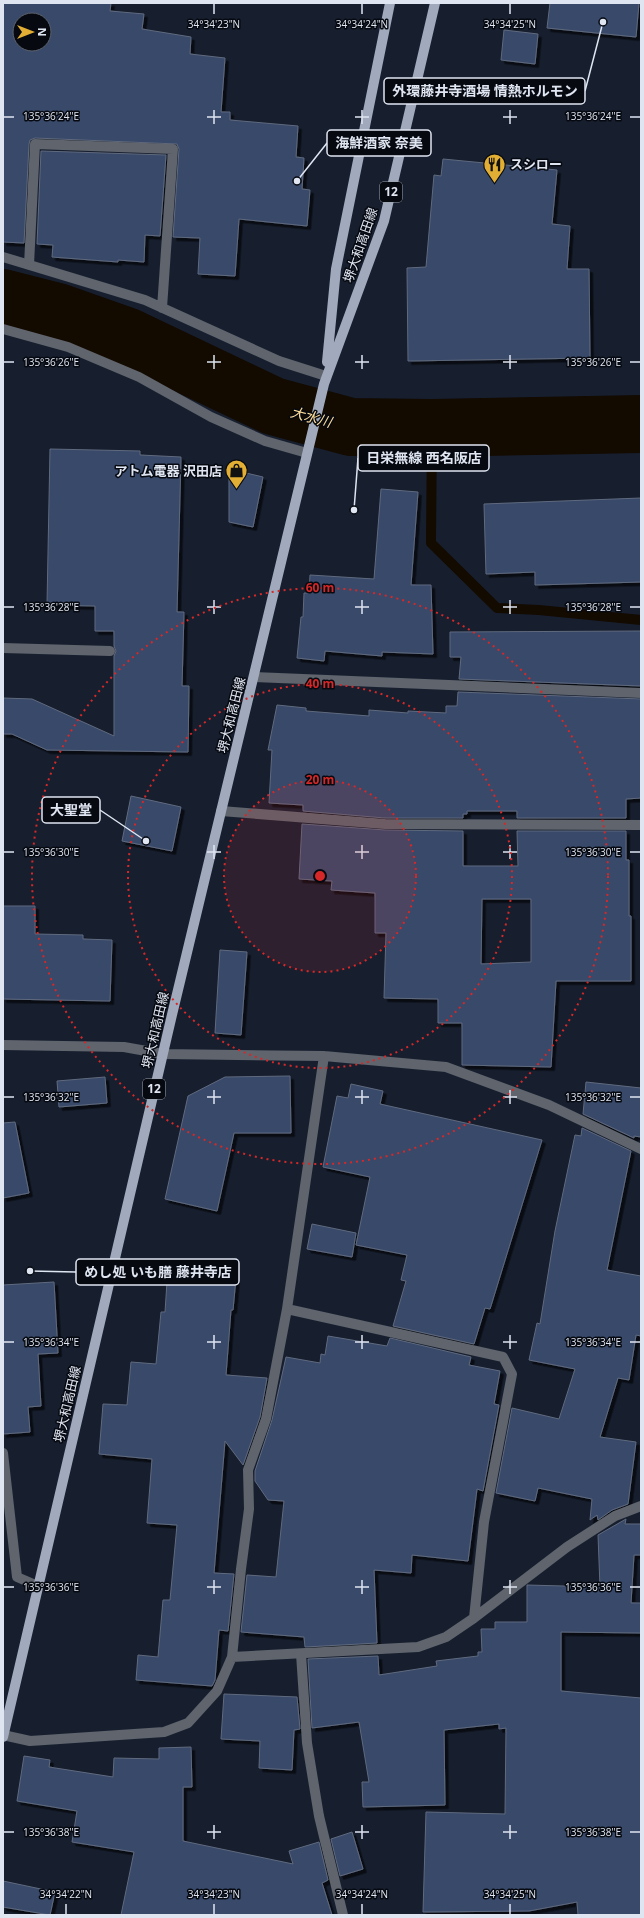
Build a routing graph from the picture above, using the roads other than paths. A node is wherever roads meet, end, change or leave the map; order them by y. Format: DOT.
graph roads {
  1 [pos="390,3"];
  2 [pos="435,3"];
  3 [pos="3,257"];
  4 [pos="29,265"];
  5 [pos="162,308"];
  6 [pos="3,329"];
  7 [pos="325,380"];
  8 [pos="308,453"];
  9 [pos="3,648"];
  10 [pos="110,651"];
  11 [pos="254,677"];
  12 [pos="641,693"];
  13 [pos="220,810"];
  14 [pos="641,825"];
  15 [pos="3,1044"];
  16 [pos="163,1054"];
  17 [pos="324,1056"];
  18 [pos="641,1149"];
  19 [pos="287,1310"];
  20 [pos="3,1453"];
  21 [pos="641,1506"];
  22 [pos="38,1586"];
  23 [pos="474,1618"];
  24 [pos="300,1654"];
  25 [pos="232,1657"];
  26 [pos="3,1736"];
  27 [pos="343,1915"];
  1 -- 7 [label="main road, 堺大和高田線 / 12"];
  2 -- 7 [label="main road, 堺大和高田線 / 12"];
  3 -- 4 [label="street"];
  4 -- 5 [label="street"];
  4 -- 5 [label="street"];
  5 -- 7 [label="street"];
  6 -- 8 [label="street"];
  7 -- 8 [label="main road, 堺大和高田線 / 12"];
  8 -- 11 [label="main road, 堺大和高田線 / 12"];
  9 -- 10 [label="street"];
  11 -- 12 [label="street"];
  11 -- 13 [label="main road, 堺大和高田線 / 12"];
  13 -- 14 [label="street"];
  13 -- 16 [label="main road, 堺大和高田線 / 12"];
  15 -- 16 [label="street"];
  16 -- 17 [label="street"];
  16 -- 22 [label="main road, 堺大和高田線 / 12"];
  17 -- 18 [label="street"];
  17 -- 19 [label="street"];
  19 -- 23 [label="street"];
  19 -- 25 [label="street"];
  20 -- 22 [label="street"];
  21 -- 23 [label="street"];
  22 -- 26 [label="main road, 堺大和高田線 / 12"];
  23 -- 24 [label="street"];
  24 -- 25 [label="street"];
  24 -- 27 [label="street"];
  25 -- 26 [label="street"];
}
